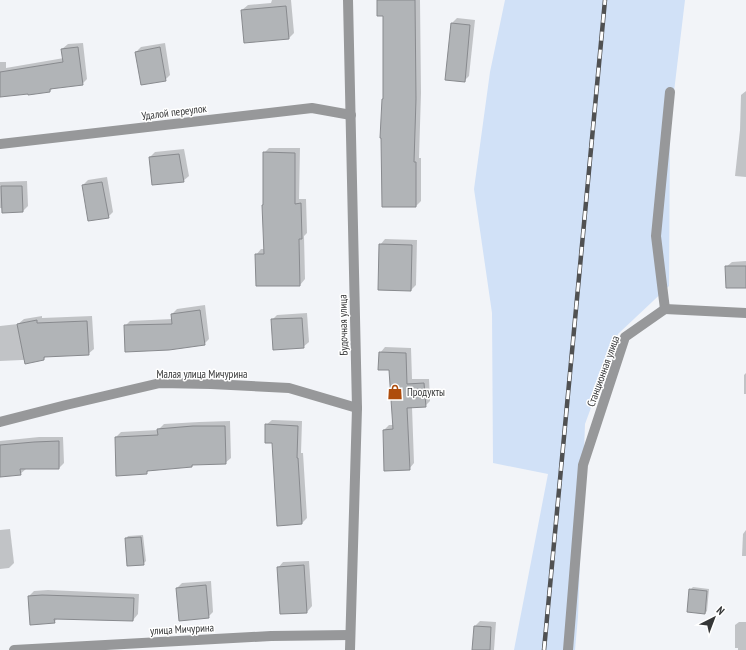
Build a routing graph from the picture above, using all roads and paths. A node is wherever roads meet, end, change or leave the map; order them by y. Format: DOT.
graph roads {
  1 [pos="348,0"];
  2 [pos="670,92"];
  3 [pos="351,115"];
  4 [pos="0,144"];
  5 [pos="665,309"];
  6 [pos="746,313"];
  7 [pos="357,408"];
  8 [pos="0,422"];
  9 [pos="350,635"];
  10 [pos="14,650"];
  11 [pos="350,650"];
  12 [pos="568,650"];
  1 -- 3 [label="street, Будочная улица"];
  2 -- 5 [label="street"];
  3 -- 4 [label="street, Удалой переулок"];
  3 -- 7 [label="street, Будочная улица"];
  5 -- 6 [label="street"];
  5 -- 12 [label="street, Станционная улица"];
  7 -- 8 [label="street, Малая улица Мичурина"];
  7 -- 9 [label="street, Будочная улица"];
  9 -- 10 [label="street, улица Мичурина"];
  9 -- 11 [label="street, Будочная улица"];
}
